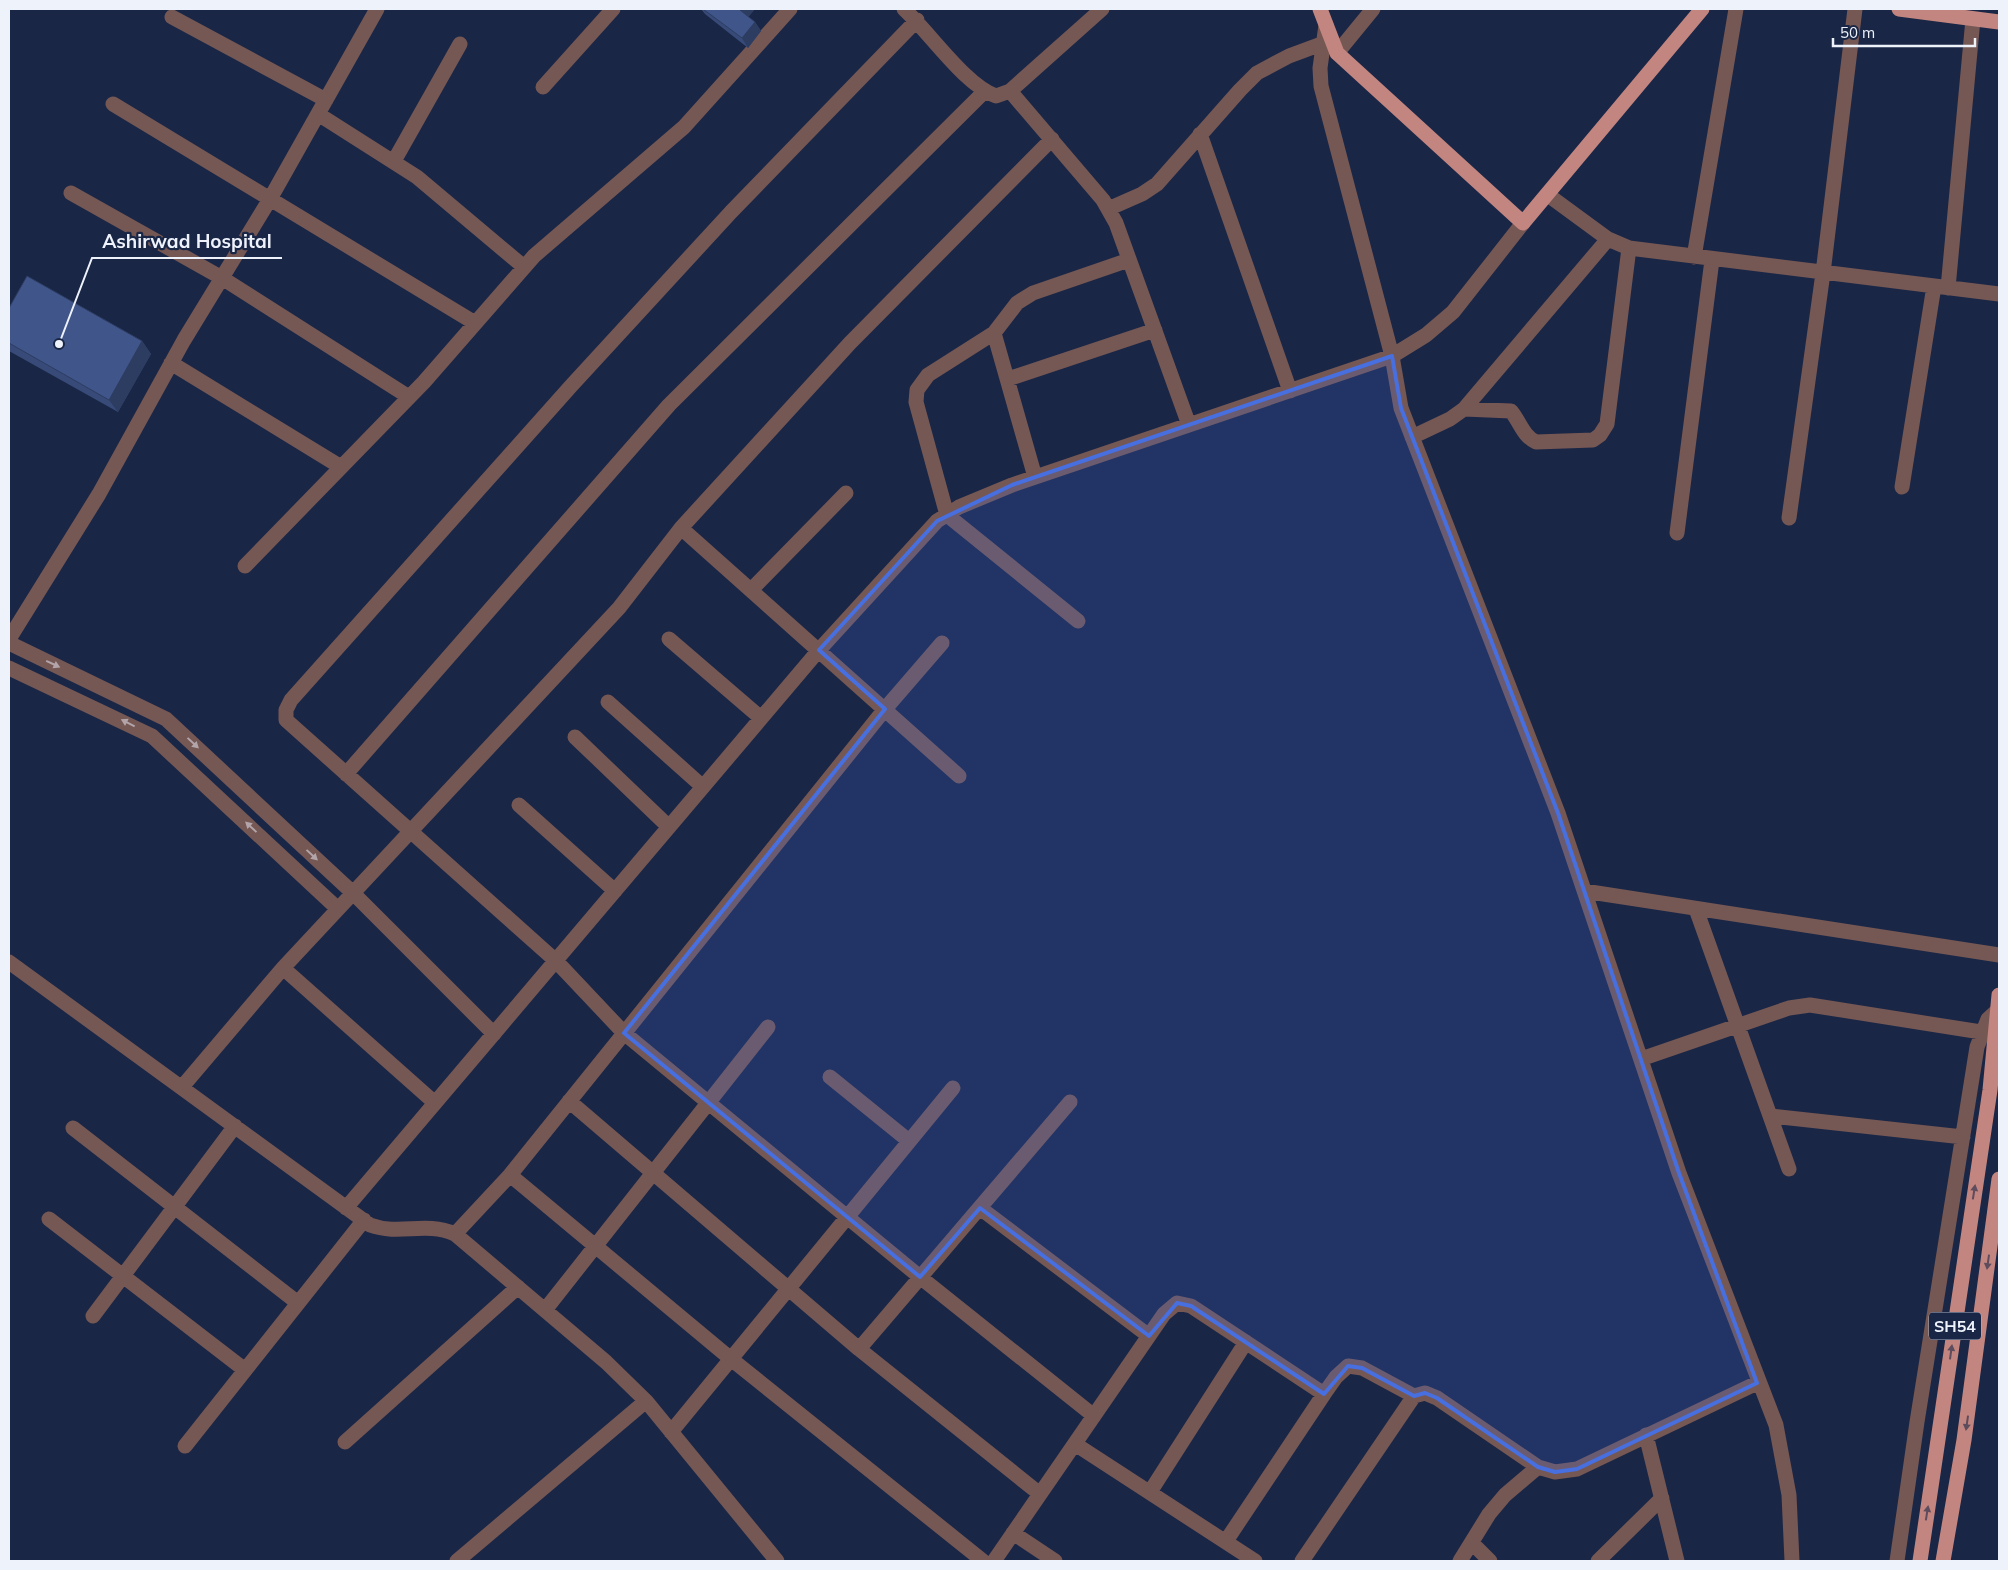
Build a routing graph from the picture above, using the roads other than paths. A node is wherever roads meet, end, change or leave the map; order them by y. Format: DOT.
graph roads {
  1 [pos="377,9"];
  2 [pos="613,9"];
  3 [pos="790,9"];
  4 [pos="904,9"];
  5 [pos="1102,9"];
  6 [pos="1320,9"];
  7 [pos="1372,9"];
  8 [pos="1702,9"];
  9 [pos="1736,9"];
  10 [pos="1855,9"];
  11 [pos="1900,9"];
  12 [pos="172,17"];
  13 [pos="1973,19"];
  14 [pos="917,20"];
  15 [pos="1999,22"];
  16 [pos="1326,25"];
  17 [pos="1324,43"];
  18 [pos="460,44"];
  19 [pos="1337,53"];
  20 [pos="543,87"];
  21 [pos="1010,90"];
  22 [pos="984,92"];
  23 [pos="326,100"];
  24 [pos="113,104"];
  25 [pos="318,114"];
  26 [pos="1200,134"];
  27 [pos="1052,139"];
  28 [pos="394,161"];
  29 [pos="71,193"];
  30 [pos="1548,195"];
  31 [pos="270,199"];
  32 [pos="1108,209"];
  33 [pos="1523,223"];
  34 [pos="1608,240"];
  35 [pos="1629,248"];
  36 [pos="1694,257"];
  37 [pos="1129,260"];
  38 [pos="1712,260"];
  39 [pos="524,267"];
  40 [pos="1823,273"];
  41 [pos="222,278"];
  42 [pos="1941,287"];
  43 [pos="1999,294"];
  44 [pos="474,323"];
  45 [pos="1155,330"];
  46 [pos="994,333"];
  47 [pos="1392,356"];
  48 [pos="171,363"];
  49 [pos="1008,379"];
  50 [pos="1290,391"];
  51 [pos="409,398"];
  52 [pos="1464,409"];
  53 [pos="1190,425"];
  54 [pos="1412,437"];
  55 [pos="341,467"];
  56 [pos="1035,477"];
  57 [pos="1902,487"];
  58 [pos="846,493"];
  59 [pos="947,515"];
  60 [pos="1789,518"];
  61 [pos="681,528"];
  62 [pos="1676,533"];
  63 [pos="245,566"];
  64 [pos="750,590"];
  65 [pos="1078,622"];
  66 [pos="9,639"];
  67 [pos="669,639"];
  68 [pos="9,643"];
  69 [pos="942,643"];
  70 [pos="819,650"];
  71 [pos="9,668"];
  72 [pos="608,702"];
  73 [pos="885,709"];
  74 [pos="761,718"];
  75 [pos="575,737"];
  76 [pos="346,774"];
  77 [pos="960,776"];
  78 [pos="703,787"];
  79 [pos="519,805"];
  80 [pos="670,827"];
  81 [pos="410,831"];
  82 [pos="615,891"];
  83 [pos="1584,891"];
  84 [pos="352,893"];
  85 [pos="1696,908"];
  86 [pos="338,909"];
  87 [pos="1999,955"];
  88 [pos="556,961"];
  89 [pos="9,962"];
  90 [pos="283,968"];
  91 [pos="1999,1004"];
  92 [pos="1739,1025"];
  93 [pos="768,1027"];
  94 [pos="1981,1032"];
  95 [pos="624,1033"];
  96 [pos="494,1034"];
  97 [pos="1641,1059"];
  98 [pos="830,1077"];
  99 [pos="182,1087"];
  100 [pos="952,1088"];
  101 [pos="570,1100"];
  102 [pos="1070,1102"];
  103 [pos="436,1103"];
  104 [pos="708,1103"];
  105 [pos="1771,1116"];
  106 [pos="235,1126"];
  107 [pos="73,1128"];
  108 [pos="1963,1137"];
  109 [pos="909,1141"];
  110 [pos="1789,1169"];
  111 [pos="653,1172"];
  112 [pos="510,1175"];
  113 [pos="1999,1179"];
  114 [pos="175,1205"];
  115 [pos="346,1208"];
  116 [pos="980,1208"];
  117 [pos="847,1217"];
  118 [pos="49,1219"];
  119 [pos="364,1220"];
  120 [pos="455,1234"];
  121 [pos="595,1246"];
  122 [pos="122,1277"];
  123 [pos="920,1277"];
  124 [pos="518,1288"];
  125 [pos="788,1289"];
  126 [pos="298,1303"];
  127 [pos="545,1310"];
  128 [pos="92,1316"];
  129 [pos="1149,1336"];
  130 [pos="1246,1342"];
  131 [pos="859,1349"];
  132 [pos="731,1359"];
  133 [pos="245,1370"];
  134 [pos="1757,1382"];
  135 [pos="1324,1394"];
  136 [pos="1414,1396"];
  137 [pos="646,1401"];
  138 [pos="1094,1416"];
  139 [pos="671,1432"];
  140 [pos="1646,1436"];
  141 [pos="345,1442"];
  142 [pos="1075,1444"];
  143 [pos="185,1446"];
  144 [pos="1538,1467"];
  145 [pos="1150,1492"];
  146 [pos="1040,1494"];
  147 [pos="1662,1498"];
  148 [pos="1013,1533"];
  149 [pos="1226,1541"];
  150 [pos="1472,1543"];
  151 [pos="773,1560"];
  152 [pos="457,1561"];
  153 [pos="983,1561"];
  154 [pos="994,1561"];
  155 [pos="1055,1561"];
  156 [pos="1255,1561"];
  157 [pos="1302,1561"];
  158 [pos="1460,1561"];
  159 [pos="1490,1561"];
  160 [pos="1598,1561"];
  161 [pos="1677,1561"];
  162 [pos="1792,1561"];
  163 [pos="1897,1561"];
  164 [pos="1920,1561"];
  165 [pos="1943,1561"];
  1 -- 23 [label="street"];
  2 -- 20 [label="street"];
  3 -- 39 [label="street"];
  4 -- 14 [label="street"];
  5 -- 21 [label="street"];
  6 -- 16 [label="main road"];
  7 -- 19 [label="street"];
  8 -- 30 [label="main road"];
  9 -- 36 [label="street"];
  10 -- 40 [label="street"];
  11 -- 13 [label="main road"];
  12 -- 23 [label="street"];
  13 -- 15 [label="main road"];
  13 -- 42 [label="street"];
  14 -- 22 [label="street"];
  14 -- 76 [label="street"];
  16 -- 17 [label="street"];
  16 -- 19 [label="main road"];
  17 -- 26 [label="street"];
  17 -- 47 [label="street"];
  18 -- 28 [label="street"];
  19 -- 33 [label="main road"];
  21 -- 22 [label="street"];
  21 -- 27 [label="street"];
  22 -- 76 [label="street"];
  23 -- 25 [label="street"];
  24 -- 31 [label="street"];
  25 -- 28 [label="street"];
  25 -- 31 [label="street"];
  26 -- 32 [label="street"];
  26 -- 50 [label="street"];
  27 -- 32 [label="street"];
  27 -- 61 [label="street"];
  28 -- 39 [label="street"];
  29 -- 41 [label="street"];
  30 -- 33 [label="main road"];
  30 -- 34 [label="street"];
  31 -- 41 [label="street"];
  31 -- 44 [label="street"];
  32 -- 37 [label="street"];
  33 -- 47 [label="street"];
  34 -- 35 [label="street"];
  34 -- 52 [label="street"];
  35 -- 36 [label="street"];
  35 -- 52 [label="street"];
  36 -- 38 [label="street"];
  37 -- 45 [label="street"];
  37 -- 46 [label="street"];
  38 -- 40 [label="street"];
  38 -- 62 [label="street"];
  39 -- 44 [label="street"];
  40 -- 42 [label="street"];
  40 -- 60 [label="street"];
  41 -- 48 [label="street"];
  41 -- 51 [label="street"];
  42 -- 43 [label="street"];
  42 -- 57 [label="street"];
  44 -- 51 [label="street"];
  45 -- 49 [label="street"];
  45 -- 53 [label="street"];
  46 -- 49 [label="street"];
  46 -- 59 [label="street"];
  47 -- 50 [label="street"];
  47 -- 54 [label="street"];
  48 -- 55 [label="street"];
  48 -- 66 [label="street"];
  49 -- 56 [label="street"];
  50 -- 53 [label="street"];
  51 -- 55 [label="street"];
  52 -- 54 [label="street"];
  53 -- 56 [label="street"];
  54 -- 83 [label="street"];
  55 -- 63 [label="street"];
  56 -- 59 [label="street"];
  58 -- 64 [label="street"];
  59 -- 65 [label="street"];
  59 -- 70 [label="street"];
  61 -- 64 [label="street"];
  61 -- 81 [label="street"];
  64 -- 70 [label="street"];
  67 -- 74 [label="street"];
  68 -- 84 [label="street, one-way"];
  69 -- 73 [label="street"];
  70 -- 73 [label="street"];
  70 -- 74 [label="street"];
  86 -- 71 [label="street, one-way"];
  72 -- 78 [label="street"];
  73 -- 77 [label="street"];
  73 -- 95 [label="street"];
  74 -- 78 [label="street"];
  75 -- 80 [label="street"];
  76 -- 81 [label="street"];
  78 -- 80 [label="street"];
  79 -- 82 [label="street"];
  80 -- 82 [label="street"];
  81 -- 84 [label="street"];
  81 -- 88 [label="street"];
  82 -- 88 [label="street"];
  83 -- 85 [label="street"];
  83 -- 97 [label="street"];
  84 -- 86 [label="street"];
  84 -- 96 [label="street"];
  85 -- 87 [label="street"];
  85 -- 92 [label="street"];
  86 -- 90 [label="street"];
  88 -- 95 [label="street"];
  88 -- 96 [label="street"];
  89 -- 99 [label="street"];
  90 -- 99 [label="street"];
  90 -- 103 [label="street"];
  91 -- 94 [label="street"];
  164 -- 91 [label="main road, SH54, one-way"];
  92 -- 94 [label="street"];
  92 -- 97 [label="street"];
  92 -- 105 [label="street"];
  93 -- 104 [label="street"];
  94 -- 108 [label="street"];
  95 -- 101 [label="street"];
  95 -- 104 [label="street"];
  96 -- 103 [label="street"];
  97 -- 134 [label="street"];
  98 -- 109 [label="street"];
  99 -- 106 [label="street"];
  100 -- 109 [label="street"];
  101 -- 111 [label="street"];
  101 -- 112 [label="street"];
  102 -- 116 [label="street"];
  103 -- 115 [label="street"];
  104 -- 111 [label="street"];
  104 -- 117 [label="street"];
  105 -- 108 [label="street"];
  105 -- 110 [label="street"];
  106 -- 114 [label="street"];
  106 -- 115 [label="street"];
  107 -- 114 [label="street"];
  108 -- 163 [label="street"];
  109 -- 117 [label="street"];
  111 -- 121 [label="street"];
  111 -- 125 [label="street"];
  112 -- 120 [label="street"];
  112 -- 121 [label="street"];
  113 -- 165 [label="main road, SH54, one-way"];
  114 -- 122 [label="street"];
  114 -- 126 [label="street"];
  115 -- 119 [label="street"];
  116 -- 123 [label="street"];
  116 -- 129 [label="street"];
  117 -- 123 [label="street"];
  117 -- 125 [label="street"];
  118 -- 122 [label="street"];
  119 -- 120 [label="street"];
  119 -- 126 [label="street"];
  120 -- 124 [label="street"];
  121 -- 127 [label="street"];
  121 -- 132 [label="street"];
  122 -- 128 [label="street"];
  122 -- 133 [label="street"];
  123 -- 131 [label="street"];
  123 -- 138 [label="street"];
  124 -- 127 [label="street"];
  124 -- 141 [label="street"];
  125 -- 131 [label="street"];
  125 -- 132 [label="street"];
  126 -- 133 [label="street"];
  127 -- 137 [label="street"];
  129 -- 130 [label="street"];
  129 -- 138 [label="street"];
  130 -- 135 [label="street"];
  130 -- 145 [label="street"];
  131 -- 146 [label="street"];
  132 -- 139 [label="street"];
  132 -- 153 [label="street"];
  133 -- 143 [label="street"];
  134 -- 140 [label="street"];
  134 -- 162 [label="street"];
  135 -- 136 [label="street"];
  135 -- 149 [label="street"];
  136 -- 144 [label="street"];
  136 -- 157 [label="street"];
  137 -- 139 [label="street"];
  137 -- 152 [label="street"];
  138 -- 142 [label="street"];
  139 -- 151 [label="street"];
  140 -- 144 [label="street"];
  140 -- 147 [label="street"];
  142 -- 145 [label="street"];
  142 -- 146 [label="street"];
  144 -- 150 [label="street"];
  145 -- 149 [label="street"];
  146 -- 148 [label="street"];
  147 -- 160 [label="street"];
  147 -- 161 [label="street"];
  148 -- 154 [label="street"];
  148 -- 155 [label="street"];
  149 -- 156 [label="street"];
  150 -- 158 [label="street"];
  150 -- 159 [label="street"];
}
